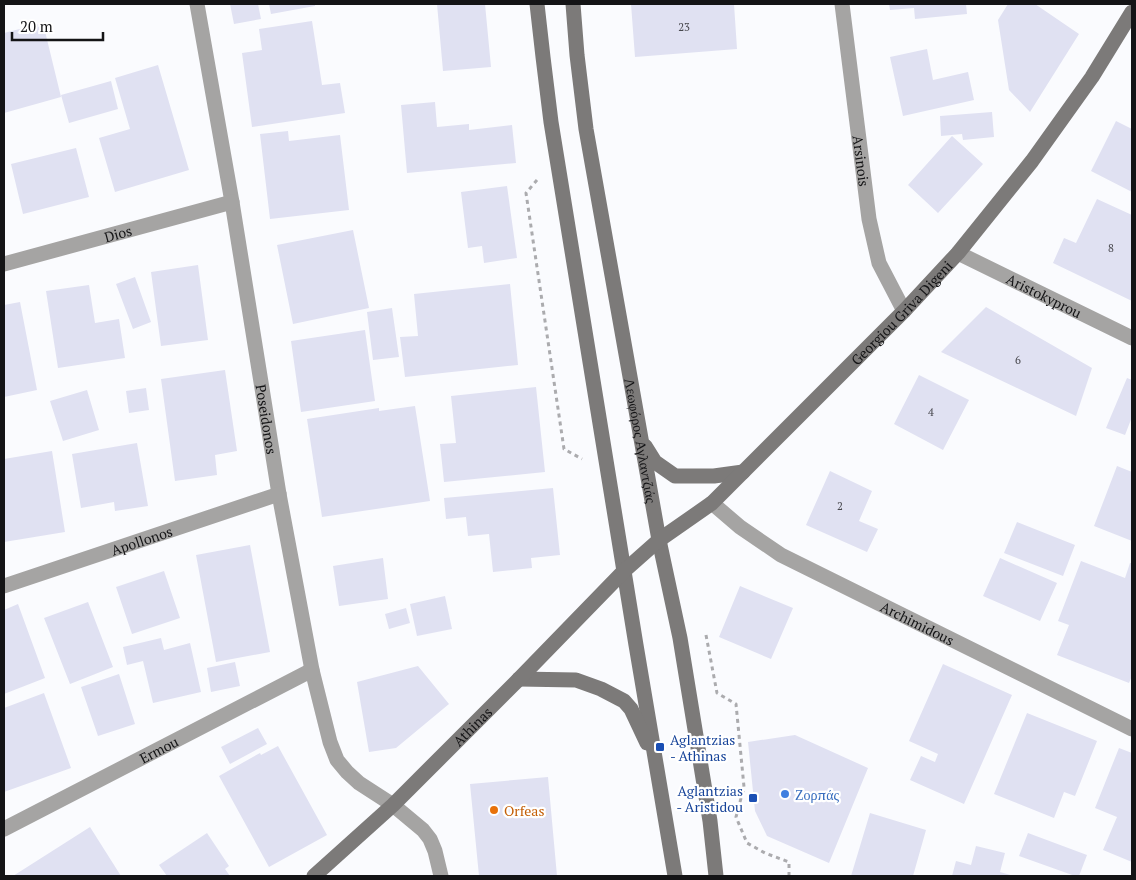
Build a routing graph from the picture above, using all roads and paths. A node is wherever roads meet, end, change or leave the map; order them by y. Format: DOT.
graph roads {
  1 [pos="197,4"];
  2 [pos="537,4"];
  3 [pos="573,4"];
  4 [pos="842,4"];
  5 [pos="1132,12"];
  6 [pos="538,180"];
  7 [pos="232,202"];
  8 [pos="958,253"];
  9 [pos="4,264"];
  10 [pos="904,311"];
  11 [pos="1132,338"];
  12 [pos="641,440"];
  13 [pos="584,460"];
  14 [pos="743,472"];
  15 [pos="279,494"];
  16 [pos="712,503"];
  17 [pos="659,540"];
  18 [pos="624,571"];
  19 [pos="4,586"];
  20 [pos="706,635"];
  21 [pos="312,670"];
  22 [pos="519,680"];
  23 [pos="1132,729"];
  24 [pos="655,761"];
  25 [pos="393,805"];
  26 [pos="4,829"];
  27 [pos="314,876"];
  28 [pos="441,876"];
  29 [pos="675,876"];
  30 [pos="716,876"];
  31 [pos="788,876"];
  1 -- 7 [label="street, Poseidonos"];
  2 -- 18 [label="main road"];
  3 -- 12 [label="main road, Λεωφόρος Αγλαντζιάς"];
  4 -- 10 [label="street, Arsinois"];
  5 -- 8 [label="main road, Georgiou Griva Digeni"];
  6 -- 13 [label="path"];
  7 -- 9 [label="street, Dios"];
  7 -- 15 [label="street, Poseidonos"];
  8 -- 10 [label="main road, Georgiou Griva Digeni"];
  8 -- 11 [label="street, Aristokyprou"];
  10 -- 14 [label="main road, Georgiou Griva Digeni"];
  12 -- 14 [label="main road"];
  12 -- 17 [label="main road, Λεωφόρος Αγλαντζιάς"];
  14 -- 16 [label="main road, Georgiou Griva Digeni"];
  15 -- 19 [label="street, Apollonos"];
  15 -- 21 [label="street, Poseidonos"];
  16 -- 17 [label="main road, Georgiou Griva Digeni"];
  16 -- 23 [label="street, Archimidous"];
  17 -- 18 [label="main road, Georgiou Griva Digeni"];
  17 -- 30 [label="main road, Λεωφόρος Αγλαντζιάς"];
  18 -- 22 [label="main road, Athinas"];
  18 -- 24 [label="main road"];
  20 -- 31 [label="path"];
  21 -- 25 [label="street, Poseidonos"];
  21 -- 26 [label="street, Ermou"];
  22 -- 24 [label="main road"];
  22 -- 25 [label="main road, Athinas"];
  24 -- 29 [label="main road"];
  25 -- 27 [label="main road, Athinas"];
  25 -- 28 [label="street, Poseidonos"];
}
